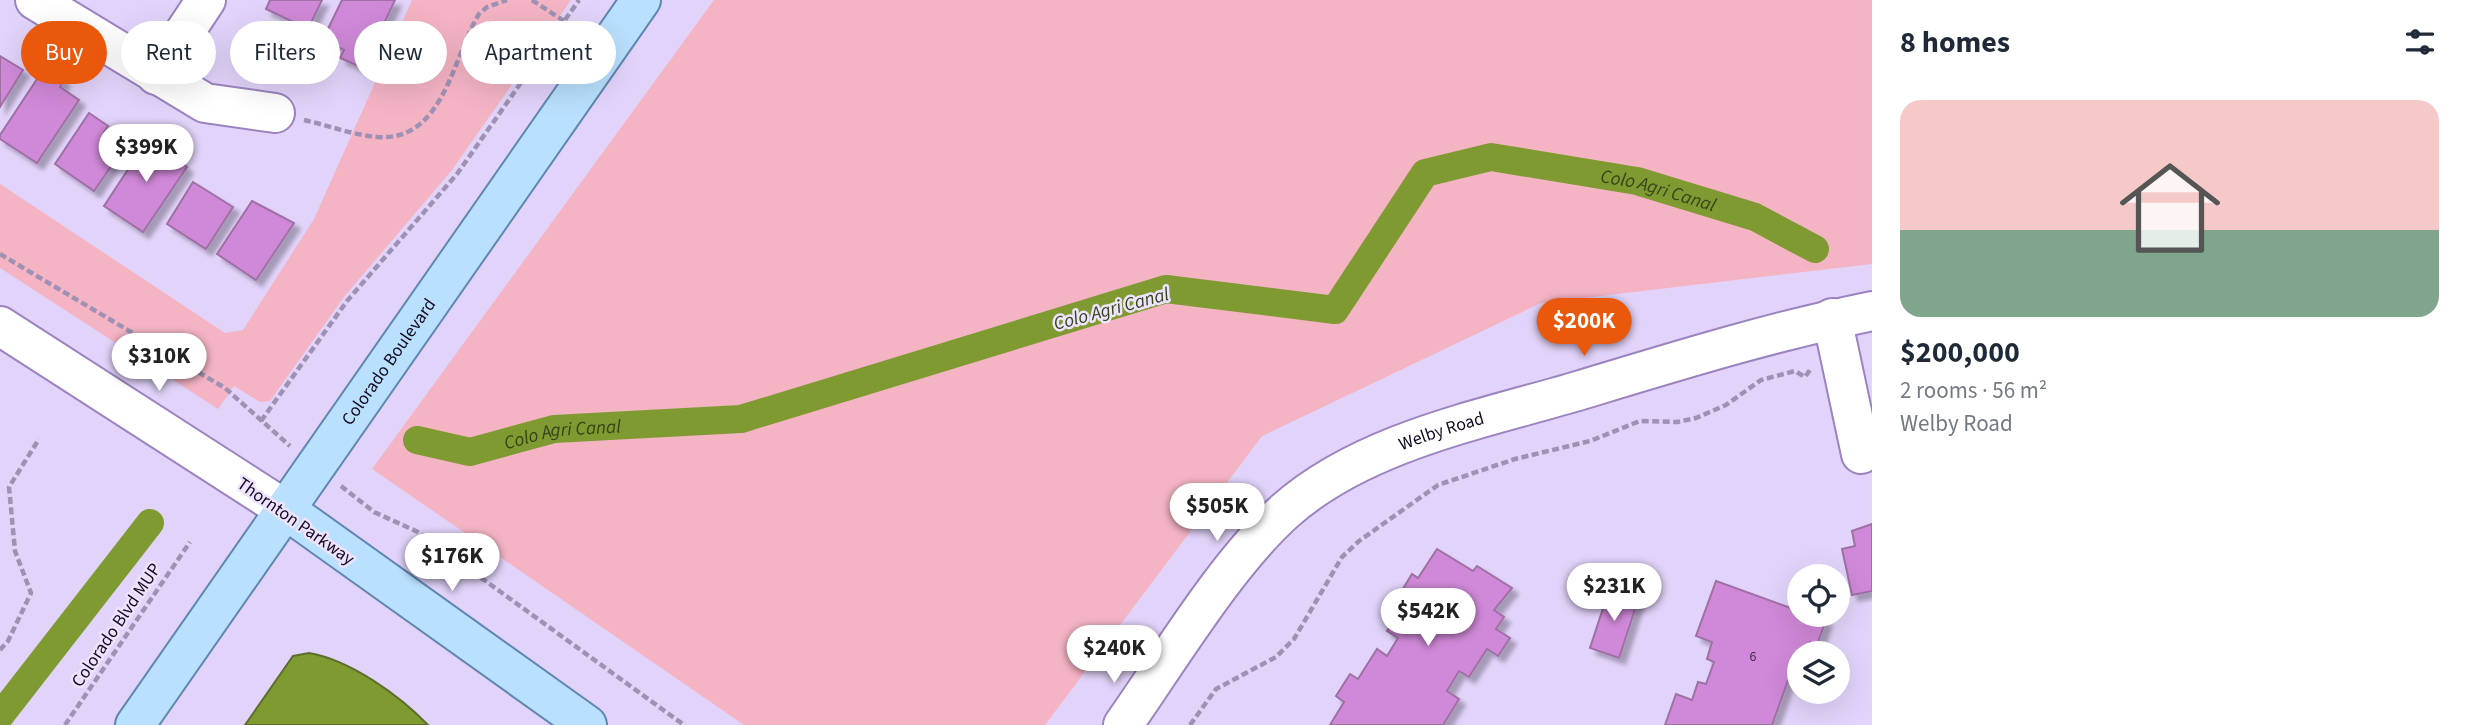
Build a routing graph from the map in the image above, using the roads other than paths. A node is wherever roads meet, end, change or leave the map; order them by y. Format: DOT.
graph roads {
  1 [pos="35,0"];
  2 [pos="206,0"];
  3 [pos="641,0"];
  4 [pos="192,21"];
  5 [pos="121,53"];
  6 [pos="172,84"];
  7 [pos="275,113"];
  8 [pos="1872,311"];
  9 [pos="1832,318"];
  10 [pos="0,326"];
  11 [pos="1861,454"];
  12 [pos="286,510"];
  13 [pos="135,725"];
  14 [pos="587,725"];
  15 [pos="1123,725"];
  1 -- 5 [label="street"];
  2 -- 4 [label="street"];
  3 -- 12 [label="main road, Colorado Boulevard"];
  6 -- 7 [label="street"];
  8 -- 9 [label="street, Welby Road"];
  9 -- 11 [label="street"];
  9 -- 15 [label="street, Welby Road"];
  10 -- 12 [label="street, Thornton Parkway"];
  12 -- 13 [label="main road, Colorado Boulevard"];
  12 -- 14 [label="main road, Thornton Parkway"];
}
